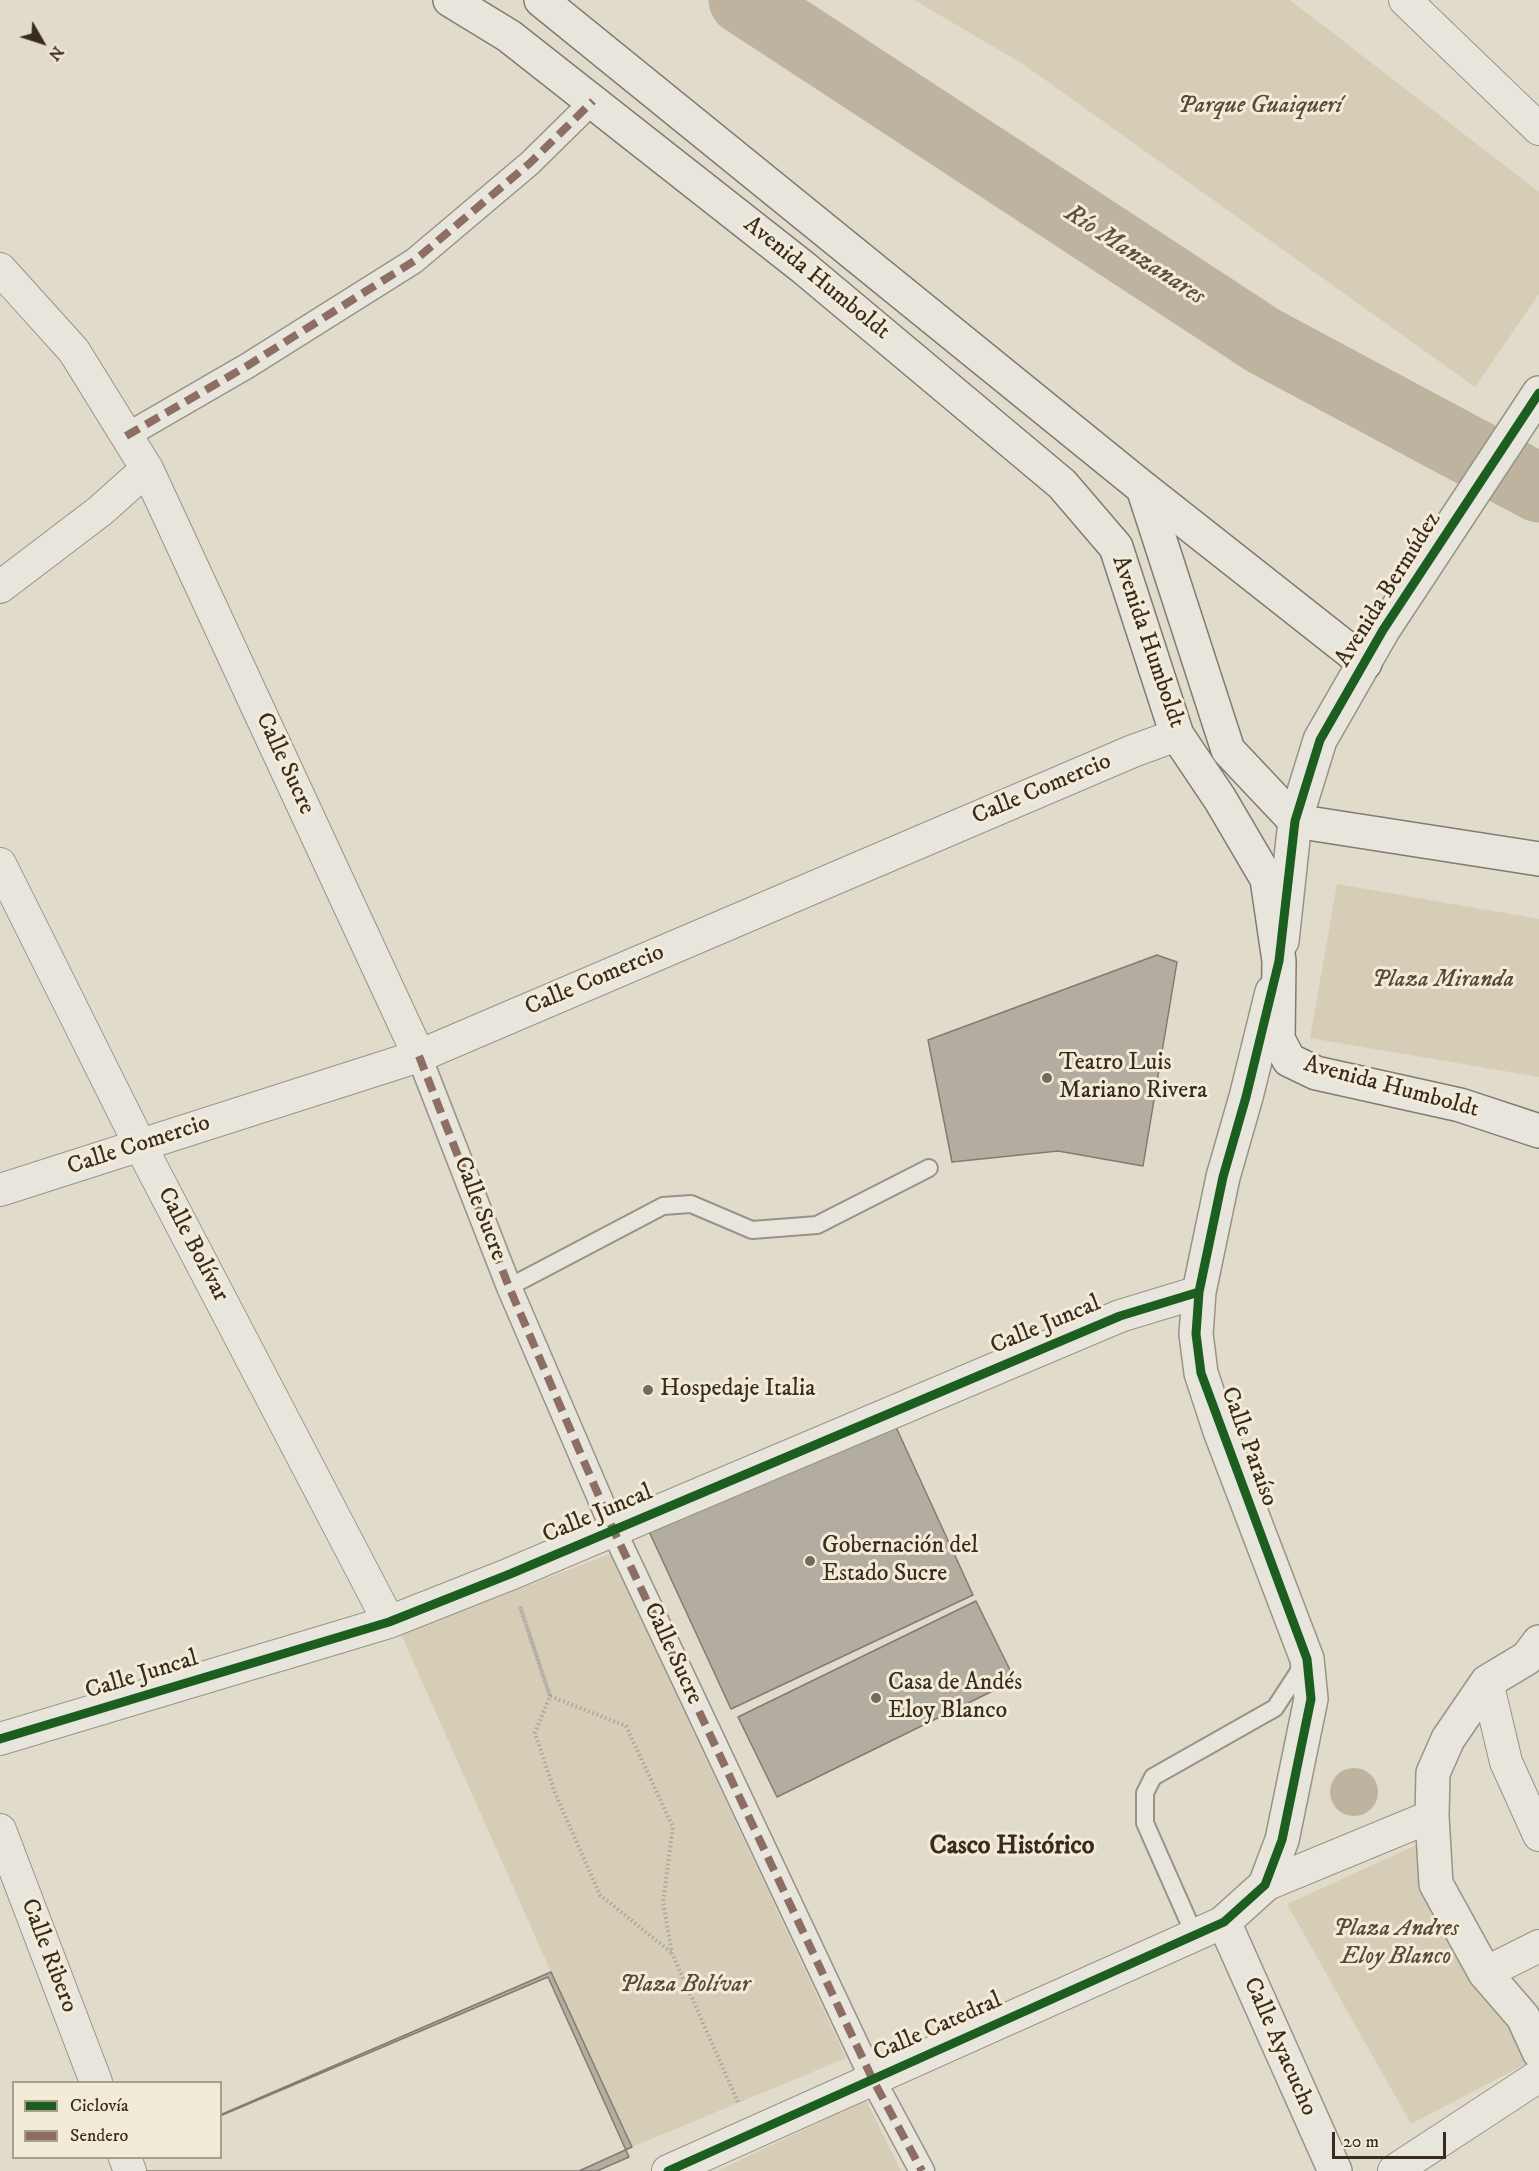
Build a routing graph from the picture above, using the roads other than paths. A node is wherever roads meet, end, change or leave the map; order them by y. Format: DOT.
graph roads {
  1 [pos="450,0"];
  2 [pos="541,0"];
  3 [pos="1405,0"];
  4 [pos="593,101"];
  5 [pos="1539,129"];
  6 [pos="0,269"];
  7 [pos="1539,393"];
  8 [pos="126,436"];
  9 [pos="147,469"];
  10 [pos="1143,488"];
  11 [pos="0,587"];
  12 [pos="1365,663"];
  13 [pos="1177,735"];
  14 [pos="1295,820"];
  15 [pos="1539,859"];
  16 [pos="0,864"];
  17 [pos="1279,961"];
  18 [pos="419,1056"];
  19 [pos="1539,1131"];
  20 [pos="140,1145"];
  21 [pos="929,1168"];
  22 [pos="0,1190"];
  23 [pos="509,1287"];
  24 [pos="1198,1293"];
  25 [pos="614,1529"];
  26 [pos="389,1622"];
  27 [pos="1539,1642"];
  28 [pos="1308,1659"];
  29 [pos="1487,1682"];
  30 [pos="0,1738"];
  31 [pos="1432,1816"];
  32 [pos="0,1830"];
  33 [pos="1539,1835"];
  34 [pos="1265,1885"];
  35 [pos="1224,1922"];
  36 [pos="1195,1936"];
  37 [pos="1539,1946"];
  38 [pos="1485,1973"];
  39 [pos="1539,2052"];
  40 [pos="1539,2076"];
  41 [pos="872,2078"];
  42 [pos="96,2081"];
  43 [pos="669,2171"];
  44 [pos="922,2171"];
  45 [pos="1335,2171"];
  46 [pos="1394,2171"];
  1 -- 4 [label="main road, Avenida Humboldt"];
  2 -- 10 [label="main road, Avenida Humboldt"];
  3 -- 5 [label="street"];
  4 -- 8 [label="street"];
  4 -- 13 [label="main road, Avenida Humboldt"];
  6 -- 8 [label="street, Calle Sucre"];
  7 -- 12 [label="main road, Avenida Bermúdez"];
  8 -- 9 [label="street, Calle Sucre"];
  9 -- 11 [label="street"];
  9 -- 18 [label="street, Calle Sucre"];
  10 -- 12 [label="main road"];
  10 -- 14 [label="main road, Avenida Humboldt"];
  12 -- 14 [label="main road, Avenida Bermúdez"];
  13 -- 17 [label="main road, Avenida Humboldt"];
  13 -- 18 [label="street, Calle Comercio"];
  14 -- 15 [label="main road"];
  14 -- 17 [label="main road, Avenida Bermúdez"];
  16 -- 20 [label="street, Calle Bolívar"];
  17 -- 19 [label="main road, Avenida Humboldt"];
  17 -- 24 [label="main road, Calle Paraíso"];
  18 -- 20 [label="street, Calle Comercio"];
  18 -- 23 [label="street, Calle Sucre"];
  20 -- 22 [label="street, Calle Comercio"];
  20 -- 26 [label="street, Calle Bolívar"];
  21 -- 23 [label="lane"];
  23 -- 25 [label="street, Calle Sucre"];
  24 -- 25 [label="street, Calle Juncal"];
  24 -- 28 [label="main road, Calle Paraíso"];
  25 -- 26 [label="street, Calle Juncal"];
  25 -- 41 [label="street, Calle Sucre"];
  26 -- 30 [label="street, Calle Juncal"];
  27 -- 29 [label="main road"];
  28 -- 34 [label="main road, Calle Paraíso"];
  28 -- 36 [label="lane"];
  29 -- 31 [label="main road"];
  29 -- 33 [label="street"];
  31 -- 34 [label="street"];
  31 -- 38 [label="main road"];
  32 -- 42 [label="street, Calle Ribero"];
  34 -- 35 [label="main road, Calle Paraíso"];
  35 -- 36 [label="street, Calle Catedral"];
  35 -- 45 [label="main road, Calle Ayacucho"];
  36 -- 41 [label="street, Calle Catedral"];
  37 -- 38 [label="street"];
  38 -- 39 [label="main road"];
  40 -- 46 [label="street"];
  41 -- 43 [label="street, Calle Catedral"];
  41 -- 44 [label="street, Calle Sucre"];
}
